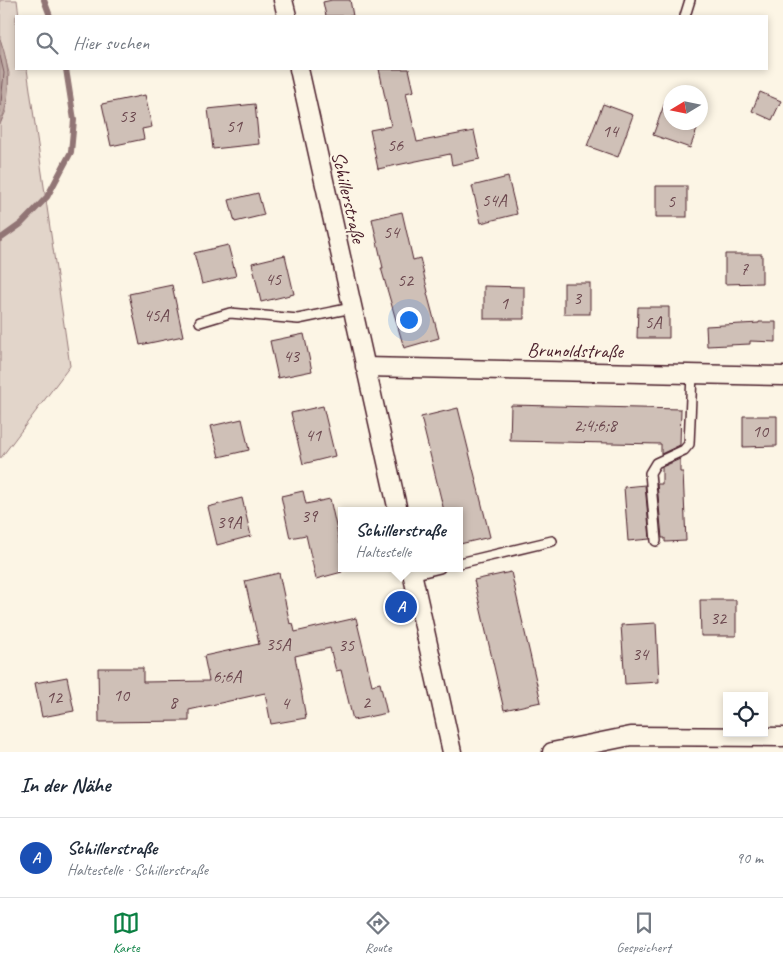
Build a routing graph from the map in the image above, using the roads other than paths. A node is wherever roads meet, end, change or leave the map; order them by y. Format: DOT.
graph roads {
  1 [pos="283,0"];
  2 [pos="690,0"];
  3 [pos="287,15"];
  4 [pos="685,15"];
  5 [pos="299,70"];
  6 [pos="352,308"];
  7 [pos="200,322"];
  8 [pos="365,366"];
  9 [pos="692,374"];
  10 [pos="783,376"];
  11 [pos="397,507"];
  12 [pos="552,541"];
  13 [pos="656,541"];
  14 [pos="463,563"];
  15 [pos="411,572"];
  16 [pos="783,737"];
  17 [pos="452,752"];
  18 [pos="552,752"];
  1 -- 3 [label="street"];
  2 -- 4 [label="lane"];
  5 -- 6 [label="street, Schillerstraße"];
  6 -- 7 [label="lane"];
  6 -- 8 [label="street, Schillerstraße"];
  8 -- 9 [label="street, Brunoldstraße"];
  8 -- 11 [label="street, Schillerstraße"];
  9 -- 10 [label="street, Brunoldstraße"];
  9 -- 13 [label="lane"];
  12 -- 14 [label="lane"];
  15 -- 17 [label="street"];
  16 -- 18 [label="street"];
}
